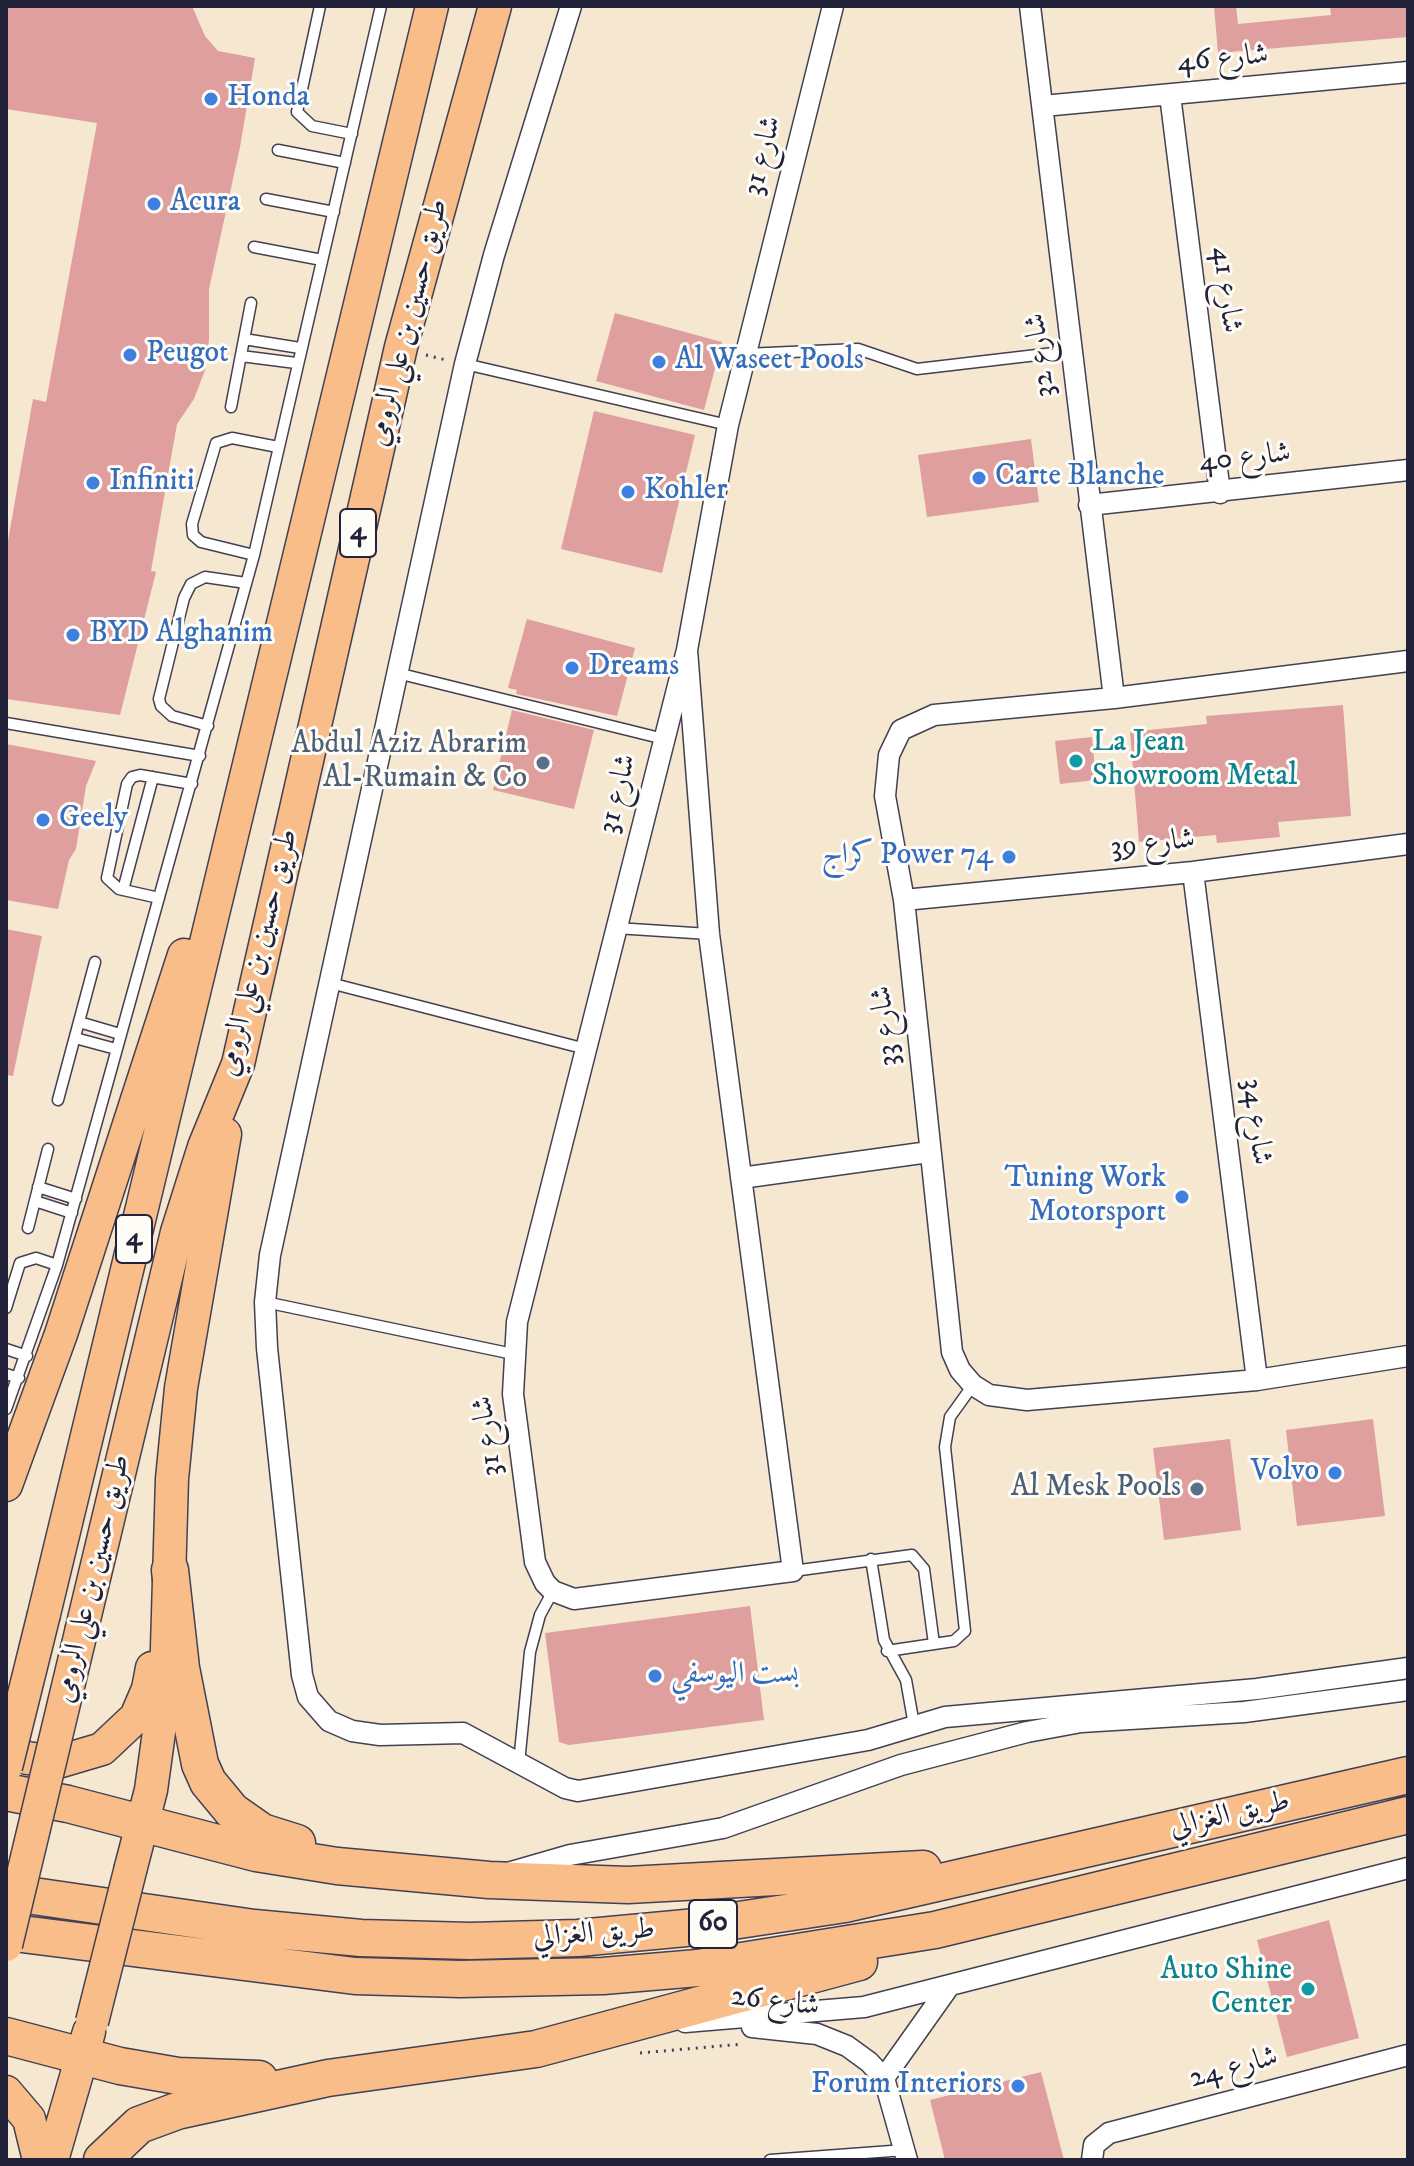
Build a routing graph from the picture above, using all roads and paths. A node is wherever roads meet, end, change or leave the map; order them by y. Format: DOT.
graph roads {
  1 [pos="320,6"];
  2 [pos="381,6"];
  3 [pos="432,6"];
  4 [pos="495,6"];
  5 [pos="571,6"];
  6 [pos="833,6"];
  7 [pos="1030,6"];
  8 [pos="1408,72"];
  9 [pos="1170,95"];
  10 [pos="1043,106"];
  11 [pos="352,134"];
  12 [pos="278,150"];
  13 [pos="345,163"];
  14 [pos="266,199"];
  15 [pos="334,212"];
  16 [pos="254,247"];
  17 [pos="322,260"];
  18 [pos="251,303"];
  19 [pos="244,339"];
  20 [pos="401,347"];
  21 [pos="300,348"];
  22 [pos="1071,351"];
  23 [pos="745,354"];
  24 [pos="241,356"];
  25 [pos="296,363"];
  26 [pos="465,364"];
  27 [pos="231,407"];
  28 [pos="728,425"];
  29 [pos="278,447"];
  30 [pos="1408,470"];
  31 [pos="1220,493"];
  32 [pos="1089,505"];
  33 [pos="254,555"];
  34 [pos="246,583"];
  35 [pos="687,650"];
  36 [pos="1408,661"];
  37 [pos="397,673"];
  38 [pos="1114,698"];
  39 [pos="6,723"];
  40 [pos="208,726"];
  41 [pos="664,739"];
  42 [pos="200,756"];
  43 [pos="153,777"];
  44 [pos="192,784"];
  45 [pos="1408,844"];
  46 [pos="224,864"];
  47 [pos="1193,872"];
  48 [pos="123,890"];
  49 [pos="159,898"];
  50 [pos="904,900"];
  51 [pos="616,928"];
  52 [pos="709,934"];
  53 [pos="95,962"];
  54 [pos="330,983"];
  55 [pos="79,1022"];
  56 [pos="120,1034"];
  57 [pos="75,1038"];
  58 [pos="116,1049"];
  59 [pos="586,1049"];
  60 [pos="238,1064"];
  61 [pos="58,1100"];
  62 [pos="48,1149"];
  63 [pos="929,1152"];
  64 [pos="741,1178"];
  65 [pos="38,1187"];
  66 [pos="76,1199"];
  67 [pos="35,1201"];
  68 [pos="72,1213"];
  69 [pos="28,1228"];
  70 [pos="57,1265"];
  71 [pos="265,1302"];
  72 [pos="6,1308"];
  73 [pos="6,1349"];
  74 [pos="513,1354"];
  75 [pos="27,1356"];
  76 [pos="1408,1356"];
  77 [pos="6,1374"];
  78 [pos="19,1378"];
  79 [pos="1257,1380"];
  80 [pos="973,1385"];
  81 [pos="6,1409"];
  82 [pos="6,1485"];
  83 [pos="871,1559"];
  84 [pos="170,1570"];
  85 [pos="793,1571"];
  86 [pos="553,1591"];
  87 [pos="934,1644"];
  88 [pos="887,1651"];
  89 [pos="1408,1668"];
  90 [pos="1408,1690"];
  91 [pos="914,1725"];
  92 [pos="6,1749"];
  93 [pos="519,1763"];
  94 [pos="6,1767"];
  95 [pos="1408,1775"];
  96 [pos="6,1792"];
  97 [pos="1408,1815"];
  98 [pos="142,1824"];
  99 [pos="1027,1864"];
  100 [pos="1408,1868"];
  101 [pos="419,1873"];
  102 [pos="489,1880"];
  103 [pos="6,1892"];
  104 [pos="935,1930"];
  105 [pos="6,1932"];
  106 [pos="6,1945"];
  107 [pos="950,1985"];
  108 [pos="641,2022"];
  109 [pos="694,2022"];
  110 [pos="6,2036"];
  111 [pos="1408,2055"];
  112 [pos="82,2057"];
  113 [pos="328,2078"];
  114 [pos="884,2078"];
  115 [pos="6,2092"];
  116 [pos="906,2155"];
  117 [pos="39,2160"];
  118 [pos="52,2160"];
  119 [pos="102,2160"];
  120 [pos="770,2160"];
  121 [pos="1092,2160"];
  1 -- 11 [label="lane"];
  2 -- 11 [label="lane"];
  3 -- 46 [label="highway, طريق حسين بن علي الرومي / 4"];
  4 -- 20 [label="highway, طريق حسين بن علي الرومي / 4"];
  5 -- 26 [label="street"];
  6 -- 23 [label="street, شارع 31"];
  7 -- 10 [label="street, 32 شارع"];
  8 -- 9 [label="street, شارع 46"];
  9 -- 10 [label="street, شارع 46"];
  9 -- 31 [label="street, شارع 41"];
  10 -- 22 [label="street, 32 شارع"];
  11 -- 13 [label="lane"];
  12 -- 13 [label="lane"];
  13 -- 15 [label="lane"];
  14 -- 15 [label="lane"];
  15 -- 17 [label="lane"];
  16 -- 17 [label="lane"];
  17 -- 21 [label="lane"];
  18 -- 19 [label="lane"];
  19 -- 21 [label="lane"];
  19 -- 24 [label="lane"];
  20 -- 26 [label="path"];
  20 -- 60 [label="highway, طريق حسين بن علي الرومي / 4"];
  21 -- 25 [label="lane"];
  22 -- 23 [label="lane"];
  22 -- 32 [label="street, 32 شارع"];
  23 -- 28 [label="street, شارع 31"];
  24 -- 25 [label="lane"];
  24 -- 27 [label="lane"];
  25 -- 29 [label="lane"];
  26 -- 28 [label="lane"];
  26 -- 37 [label="street"];
  28 -- 35 [label="street, شارع 31"];
  29 -- 33 [label="lane"];
  29 -- 33 [label="lane"];
  30 -- 31 [label="street, شارع 40"];
  31 -- 32 [label="street, شارع 40"];
  32 -- 38 [label="street, 32 شارع"];
  33 -- 34 [label="lane"];
  34 -- 40 [label="lane"];
  34 -- 40 [label="lane"];
  35 -- 41 [label="street, شارع 31"];
  35 -- 52 [label="street, شارع 31"];
  36 -- 38 [label="street, شارع 33"];
  37 -- 41 [label="lane"];
  37 -- 54 [label="street"];
  38 -- 50 [label="street, شارع 33"];
  39 -- 42 [label="lane"];
  40 -- 42 [label="lane"];
  41 -- 51 [label="street, شارع 31"];
  42 -- 44 [label="lane"];
  43 -- 44 [label="lane"];
  43 -- 48 [label="lane"];
  43 -- 48 [label="lane"];
  44 -- 49 [label="lane"];
  45 -- 47 [label="street, شارع 39"];
  46 -- 82 [label="highway"];
  46 -- 94 [label="highway, طريق حسين بن علي الرومي / 4, bridge"];
  47 -- 50 [label="street, شارع 39"];
  47 -- 79 [label="street, شارع 34"];
  48 -- 49 [label="lane"];
  49 -- 56 [label="lane"];
  50 -- 63 [label="street, شارع 33"];
  51 -- 52 [label="lane"];
  51 -- 59 [label="street, شارع 31"];
  52 -- 64 [label="street, شارع 31"];
  53 -- 55 [label="lane"];
  54 -- 59 [label="lane"];
  54 -- 71 [label="street"];
  55 -- 56 [label="lane"];
  55 -- 57 [label="lane"];
  56 -- 58 [label="lane"];
  57 -- 58 [label="lane"];
  57 -- 61 [label="lane"];
  58 -- 66 [label="lane"];
  59 -- 74 [label="street, شارع 31"];
  60 -- 84 [label="highway"];
  60 -- 106 [label="highway, طريق حسين بن علي الرومي / 4, bridge"];
  62 -- 65 [label="lane"];
  63 -- 64 [label="street"];
  63 -- 80 [label="street, شارع 33"];
  64 -- 85 [label="street, شارع 31"];
  65 -- 66 [label="lane"];
  65 -- 67 [label="lane"];
  66 -- 68 [label="lane"];
  67 -- 68 [label="lane"];
  67 -- 69 [label="lane"];
  68 -- 70 [label="lane"];
  70 -- 72 [label="lane"];
  70 -- 75 [label="lane"];
  71 -- 74 [label="lane"];
  71 -- 93 [label="street"];
  73 -- 75 [label="lane"];
  74 -- 86 [label="street, شارع 31"];
  75 -- 78 [label="lane"];
  76 -- 79 [label="street"];
  77 -- 78 [label="lane"];
  78 -- 81 [label="lane"];
  79 -- 80 [label="street"];
  80 -- 87 [label="lane"];
  83 -- 85 [label="lane"];
  83 -- 87 [label="lane"];
  83 -- 88 [label="lane"];
  84 -- 92 [label="highway"];
  84 -- 98 [label="highway"];
  84 -- 101 [label="highway"];
  85 -- 86 [label="street"];
  86 -- 93 [label="lane"];
  87 -- 88 [label="lane"];
  88 -- 91 [label="lane"];
  89 -- 91 [label="street"];
  90 -- 102 [label="street"];
  91 -- 93 [label="street"];
  95 -- 99 [label="highway, طريق الغزالي / 60"];
  96 -- 98 [label="highway"];
  97 -- 104 [label="highway, طريق الغزالي / 60"];
  98 -- 101 [label="highway"];
  98 -- 112 [label="highway, bridge"];
  99 -- 102 [label="highway"];
  99 -- 103 [label="highway, طريق الغزالي / 60"];
  100 -- 107 [label="street"];
  101 -- 102 [label="highway"];
  104 -- 105 [label="highway, طريق الغزالي / 60"];
  104 -- 108 [label="highway"];
  107 -- 109 [label="street"];
  107 -- 114 [label="street"];
  108 -- 109 [label="street"];
  108 -- 113 [label="highway"];
  109 -- 114 [label="street, شارع 26"];
  110 -- 112 [label="highway"];
  111 -- 121 [label="street, شارع 24"];
  112 -- 113 [label="highway"];
  112 -- 118 [label="highway"];
  113 -- 119 [label="highway"];
  114 -- 116 [label="street"];
  115 -- 117 [label="highway"];
  116 -- 120 [label="lane"];
}
